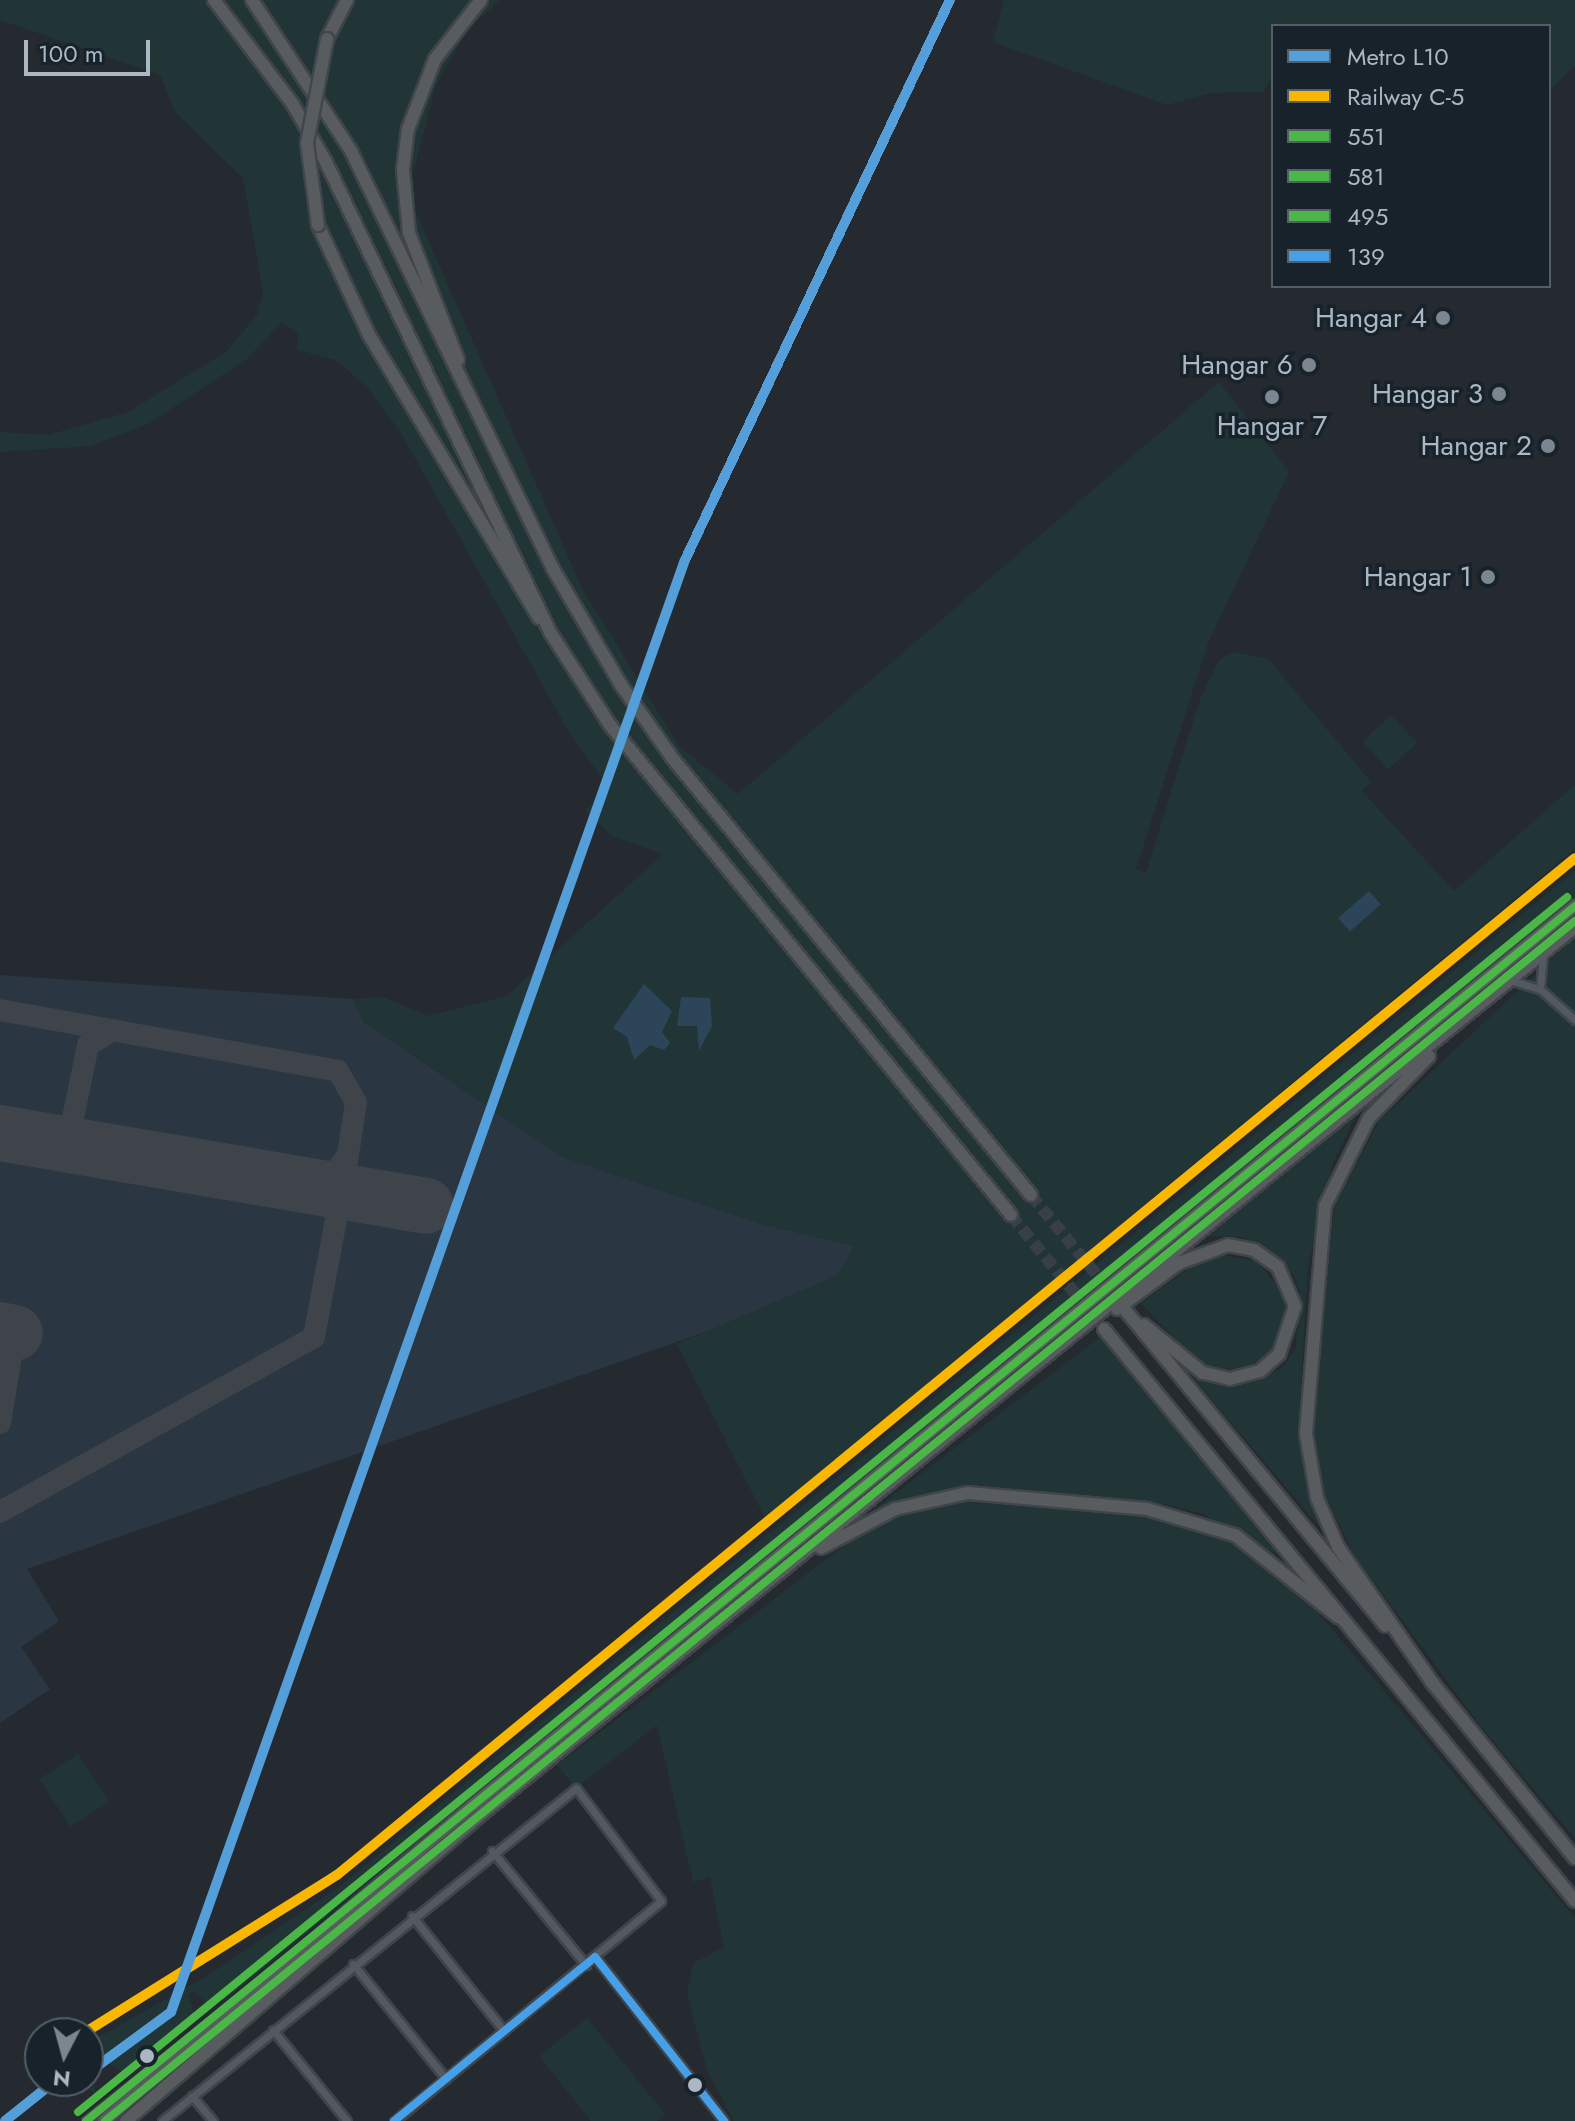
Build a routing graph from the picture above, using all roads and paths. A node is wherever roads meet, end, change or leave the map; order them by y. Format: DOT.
graph roads {
  1 [pos="252,0"];
  2 [pos="347,0"];
  3 [pos="481,0"];
  4 [pos="215,2"];
  5 [pos="466,390"];
  6 [pos="550,632"];
  7 [pos="1575,906"];
  8 [pos="1575,927"];
  9 [pos="1544,953"];
  10 [pos="1510,980"];
  11 [pos="1540,989"];
  12 [pos="1487,1000"];
  13 [pos="1575,1020"];
  14 [pos="1031,1195"];
  15 [pos="1011,1215"];
  16 [pos="1104,1329"];
  17 [pos="981,1411"];
  18 [pos="810,1552"];
  19 [pos="1338,1617"];
  20 [pos="1434,1685"];
  21 [pos="492,1851"];
  22 [pos="1575,1858"];
  23 [pos="1575,1901"];
  24 [pos="412,1916"];
  25 [pos="595,1957"];
  26 [pos="353,1964"];
  27 [pos="586,1965"];
  28 [pos="230,2008"];
  29 [pos="273,2030"];
  30 [pos="504,2031"];
  31 [pos="446,2079"];
  32 [pos="192,2096"];
  33 [pos="86,2121"];
  34 [pos="104,2121"];
  35 [pos="126,2121"];
  36 [pos="162,2121"];
  37 [pos="213,2121"];
  38 [pos="347,2121"];
  39 [pos="394,2121"];
  40 [pos="724,2121"];
  1 -- 5 [label="highway"];
  2 -- 6 [label="highway, bridge"];
  3 -- 5 [label="highway"];
  4 -- 6 [label="highway"];
  5 -- 14 [label="highway"];
  6 -- 15 [label="highway"];
  7 -- 28 [label="highway"];
  8 -- 9 [label="highway"];
  9 -- 10 [label="highway"];
  9 -- 11 [label="street"];
  10 -- 11 [label="street"];
  10 -- 12 [label="highway"];
  11 -- 13 [label="street"];
  12 -- 17 [label="highway"];
  12 -- 20 [label="highway"];
  16 -- 19 [label="highway"];
  17 -- 18 [label="highway"];
  17 -- 20 [label="highway"];
  18 -- 19 [label="highway"];
  18 -- 35 [label="highway"];
  19 -- 23 [label="highway"];
  20 -- 22 [label="highway"];
  21 -- 24 [label="street"];
  21 -- 25 [label="street"];
  21 -- 27 [label="street"];
  24 -- 26 [label="street"];
  24 -- 30 [label="street"];
  25 -- 27 [label="street"];
  25 -- 40 [label="street"];
  26 -- 29 [label="street"];
  26 -- 31 [label="street"];
  27 -- 30 [label="street"];
  28 -- 33 [label="street"];
  28 -- 34 [label="highway"];
  29 -- 32 [label="street"];
  29 -- 38 [label="street"];
  30 -- 31 [label="street"];
  31 -- 39 [label="street"];
  32 -- 36 [label="street"];
  32 -- 37 [label="street"];
}
